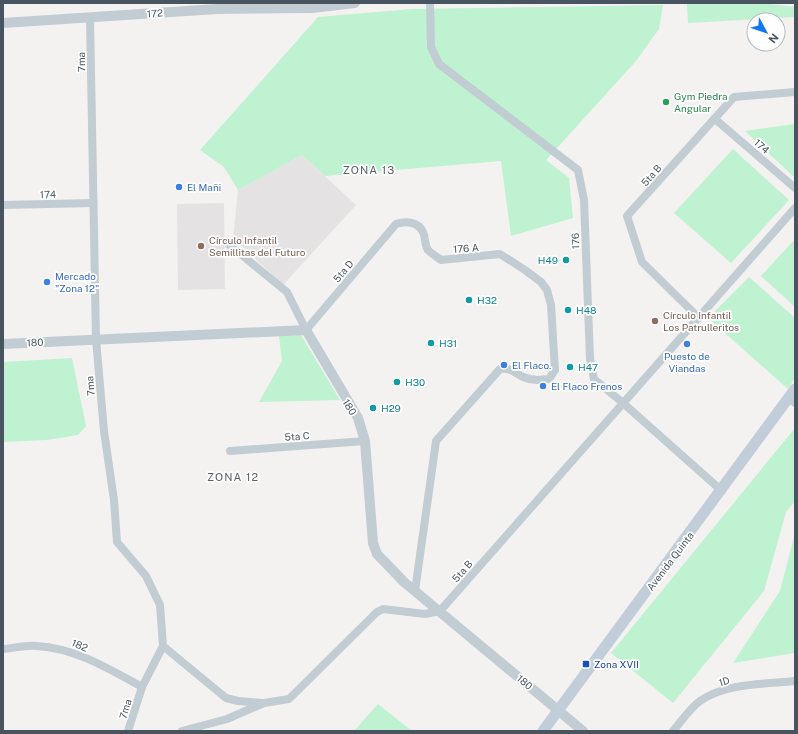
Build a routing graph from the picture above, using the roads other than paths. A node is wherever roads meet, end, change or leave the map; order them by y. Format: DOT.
graph roads {
  1 [pos="355,3"];
  2 [pos="430,3"];
  3 [pos="90,18"];
  4 [pos="3,23"];
  5 [pos="795,92"];
  6 [pos="715,119"];
  7 [pos="795,188"];
  8 [pos="93,203"];
  9 [pos="3,206"];
  10 [pos="795,208"];
  11 [pos="396,224"];
  12 [pos="228,243"];
  13 [pos="698,318"];
  14 [pos="306,330"];
  15 [pos="96,339"];
  16 [pos="3,344"];
  17 [pos="793,397"];
  18 [pos="623,403"];
  19 [pos="365,441"];
  20 [pos="230,451"];
  21 [pos="722,491"];
  22 [pos="415,592"];
  23 [pos="440,611"];
  24 [pos="164,646"];
  25 [pos="3,649"];
  26 [pos="795,681"];
  27 [pos="142,687"];
  28 [pos="264,703"];
  29 [pos="560,710"];
  30 [pos="128,731"];
  31 [pos="182,731"];
  32 [pos="543,731"];
  33 [pos="583,731"];
  34 [pos="673,731"];
  1 -- 3 [label="street, 172"];
  2 -- 18 [label="street, 176"];
  3 -- 4 [label="street, 172"];
  3 -- 8 [label="street, 7ma"];
  5 -- 6 [label="street, 5ta B"];
  6 -- 7 [label="street, 174"];
  6 -- 13 [label="street, 5ta B"];
  8 -- 9 [label="street, 174"];
  8 -- 15 [label="street, 7ma"];
  10 -- 13 [label="street, 5ta B"];
  11 -- 14 [label="street, 5ta D"];
  11 -- 22 [label="street, 176 A"];
  12 -- 14 [label="street"];
  13 -- 18 [label="street, 5ta B"];
  14 -- 15 [label="street, 180"];
  14 -- 19 [label="street, 180"];
  15 -- 16 [label="street, 180"];
  15 -- 24 [label="street, 7ma"];
  17 -- 21 [label="main road, Avenida Quinta"];
  18 -- 21 [label="street, 176"];
  18 -- 23 [label="street, 5ta B"];
  19 -- 20 [label="street, 5ta C"];
  19 -- 22 [label="street, 180"];
  21 -- 29 [label="main road, Avenida Quinta"];
  22 -- 23 [label="street, 180"];
  23 -- 28 [label="street"];
  23 -- 29 [label="street, 180"];
  24 -- 27 [label="street, 7ma"];
  24 -- 28 [label="street"];
  25 -- 27 [label="street, 182"];
  26 -- 34 [label="street, 1D"];
  27 -- 30 [label="street, 7ma"];
  28 -- 31 [label="street"];
  29 -- 32 [label="main road, Avenida Quinta"];
  29 -- 33 [label="street, 180"];
}
